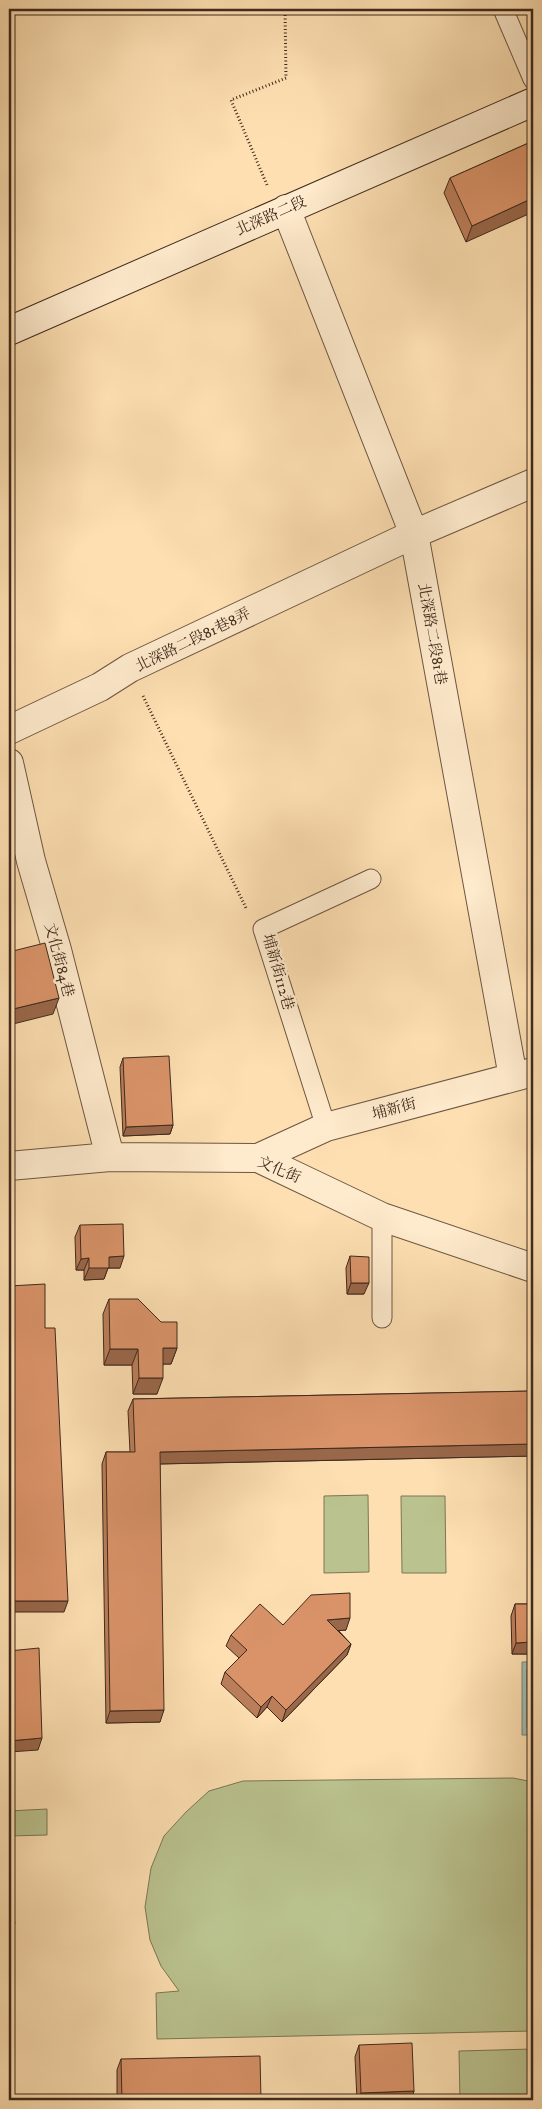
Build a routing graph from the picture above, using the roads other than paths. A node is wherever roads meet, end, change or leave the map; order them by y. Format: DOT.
graph roads {
  1 [pos="503,9"];
  2 [pos="533,79"];
  3 [pos="533,102"];
  4 [pos="286,209"];
  5 [pos="9,331"];
  6 [pos="533,483"];
  7 [pos="414,534"];
  8 [pos="9,730"];
  9 [pos="9,763"];
  10 [pos="371,879"];
  11 [pos="523,1074"];
  12 [pos="326,1127"];
  13 [pos="110,1157"];
  14 [pos="258,1158"];
  15 [pos="9,1166"];
  16 [pos="382,1217"];
  17 [pos="533,1268"];
  18 [pos="382,1318"];
  1 -- 2 [label="lane"];
  3 -- 4 [label="street, 北深路二段"];
  4 -- 5 [label="street, 北深路二段"];
  4 -- 7 [label="street, 北深路二段81巷"];
  6 -- 7 [label="street, 北深路二段81巷8弄"];
  7 -- 8 [label="street, 北深路二段81巷8弄"];
  7 -- 11 [label="street, 北深路二段81巷"];
  9 -- 13 [label="street, 文化街84巷"];
  10 -- 12 [label="lane, 埔新街112巷"];
  11 -- 12 [label="street, 埔新街"];
  12 -- 14 [label="street, 埔新街"];
  13 -- 14 [label="street, 文化街"];
  13 -- 15 [label="street, 文化街"];
  14 -- 16 [label="street, 文化街"];
  16 -- 17 [label="street, 文化街"];
  16 -- 18 [label="lane"];
}
